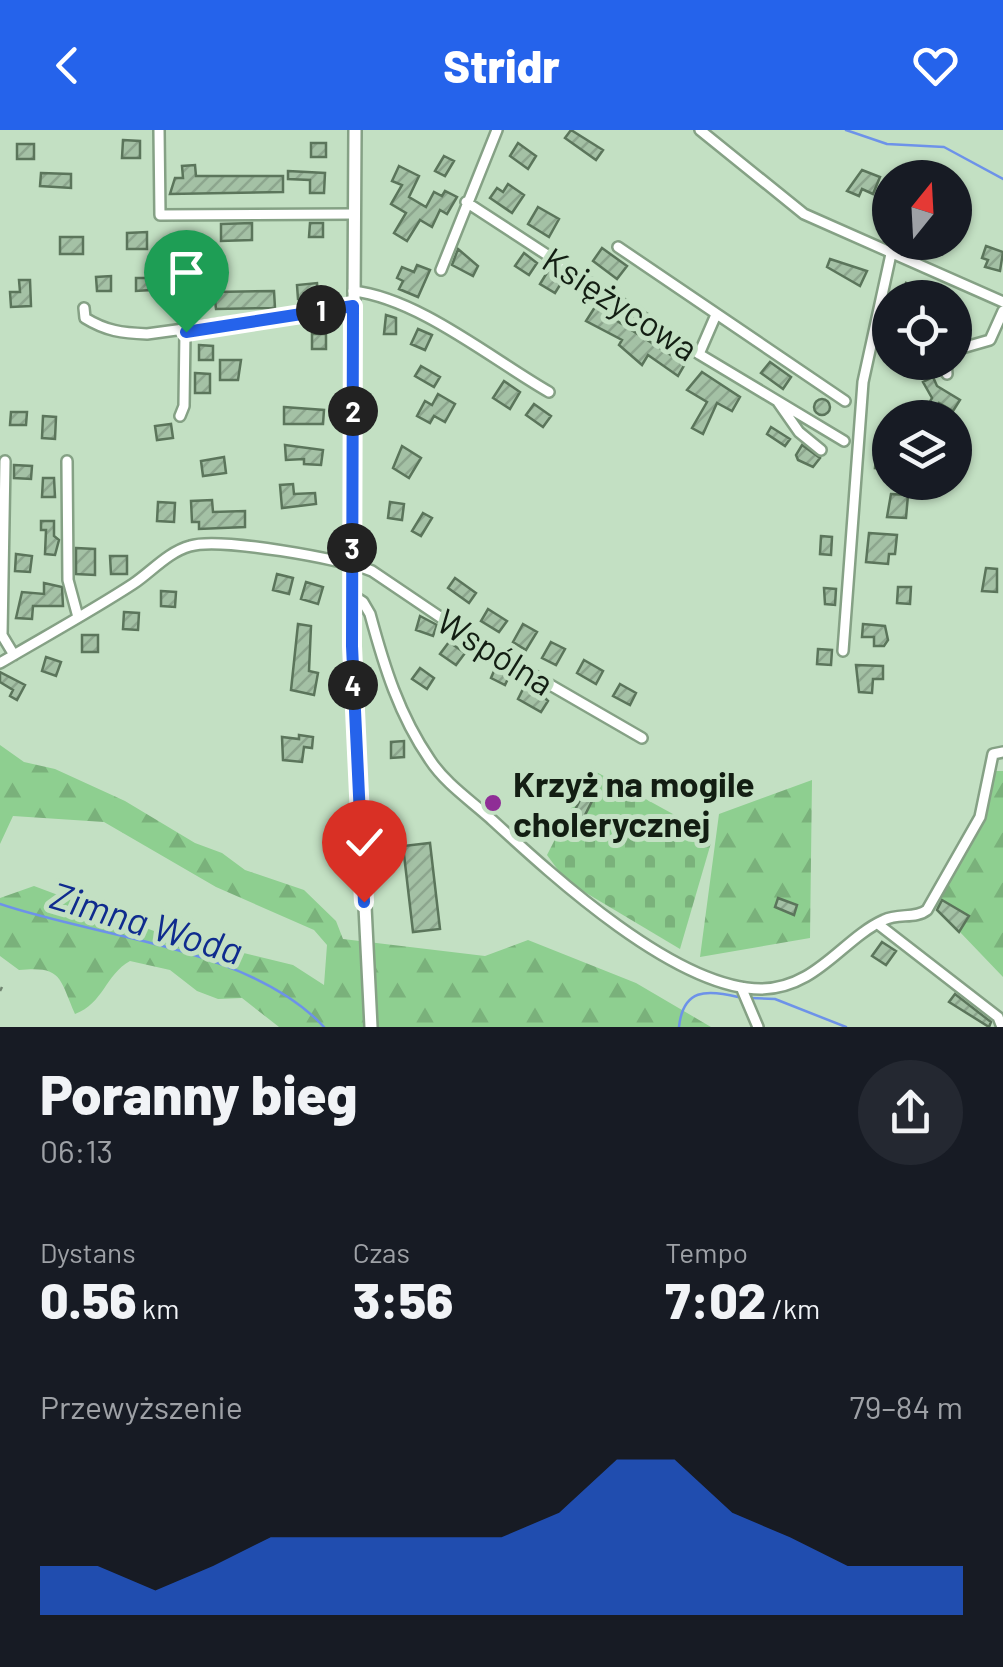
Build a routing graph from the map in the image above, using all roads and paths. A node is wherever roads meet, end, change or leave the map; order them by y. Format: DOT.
graph roads {
  1 [pos="160,130"];
  2 [pos="354,130"];
  3 [pos="498,130"];
  4 [pos="700,130"];
  5 [pos="466,202"];
  6 [pos="354,214"];
  7 [pos="872,245"];
  8 [pos="618,247"];
  9 [pos="890,260"];
  10 [pos="905,260"];
  11 [pos="442,270"];
  12 [pos="354,290"];
  13 [pos="1003,302"];
  14 [pos="353,306"];
  15 [pos="84,308"];
  16 [pos="1003,310"];
  17 [pos="716,317"];
  18 [pos="186,332"];
  19 [pos="972,345"];
  20 [pos="699,354"];
  21 [pos="550,392"];
  22 [pos="845,402"];
  23 [pos="780,403"];
  24 [pos="180,416"];
  25 [pos="844,441"];
  26 [pos="821,450"];
  27 [pos="5,460"];
  28 [pos="67,462"];
  29 [pos="352,563"];
  30 [pos="352,595"];
  31 [pos="78,617"];
  32 [pos="843,651"];
  33 [pos="14,655"];
  34 [pos="0,663"];
  35 [pos="642,738"];
  36 [pos="1003,752"];
  37 [pos="878,924"];
  38 [pos="740,987"];
  39 [pos="371,1027"];
  40 [pos="758,1027"];
  41 [pos="1002,1027"];
  1 -- 6 [label="street"];
  2 -- 6 [label="main road"];
  3 -- 5 [label="street"];
  4 -- 7 [label="street"];
  5 -- 11 [label="street"];
  5 -- 20 [label="street, Księżycowa"];
  6 -- 12 [label="main road"];
  8 -- 17 [label="street"];
  9 -- 32 [label="street"];
  10 -- 13 [label="street"];
  12 -- 14 [label="main road"];
  12 -- 21 [label="street"];
  14 -- 18 [label="street"];
  14 -- 29 [label="main road"];
  15 -- 18 [label="street"];
  16 -- 19 [label="street"];
  17 -- 20 [label="street"];
  17 -- 22 [label="street"];
  18 -- 24 [label="street"];
  20 -- 23 [label="street, Księżycowa"];
  23 -- 25 [label="street"];
  23 -- 26 [label="street, Księżycowa"];
  27 -- 33 [label="street"];
  28 -- 31 [label="street"];
  29 -- 30 [label="main road"];
  29 -- 31 [label="street"];
  29 -- 35 [label="street, Wspólna"];
  30 -- 38 [label="street"];
  30 -- 39 [label="main road"];
  31 -- 33 [label="street"];
  33 -- 34 [label="street"];
  36 -- 37 [label="street"];
  37 -- 38 [label="street"];
  37 -- 41 [label="street"];
  38 -- 40 [label="street"];
}
